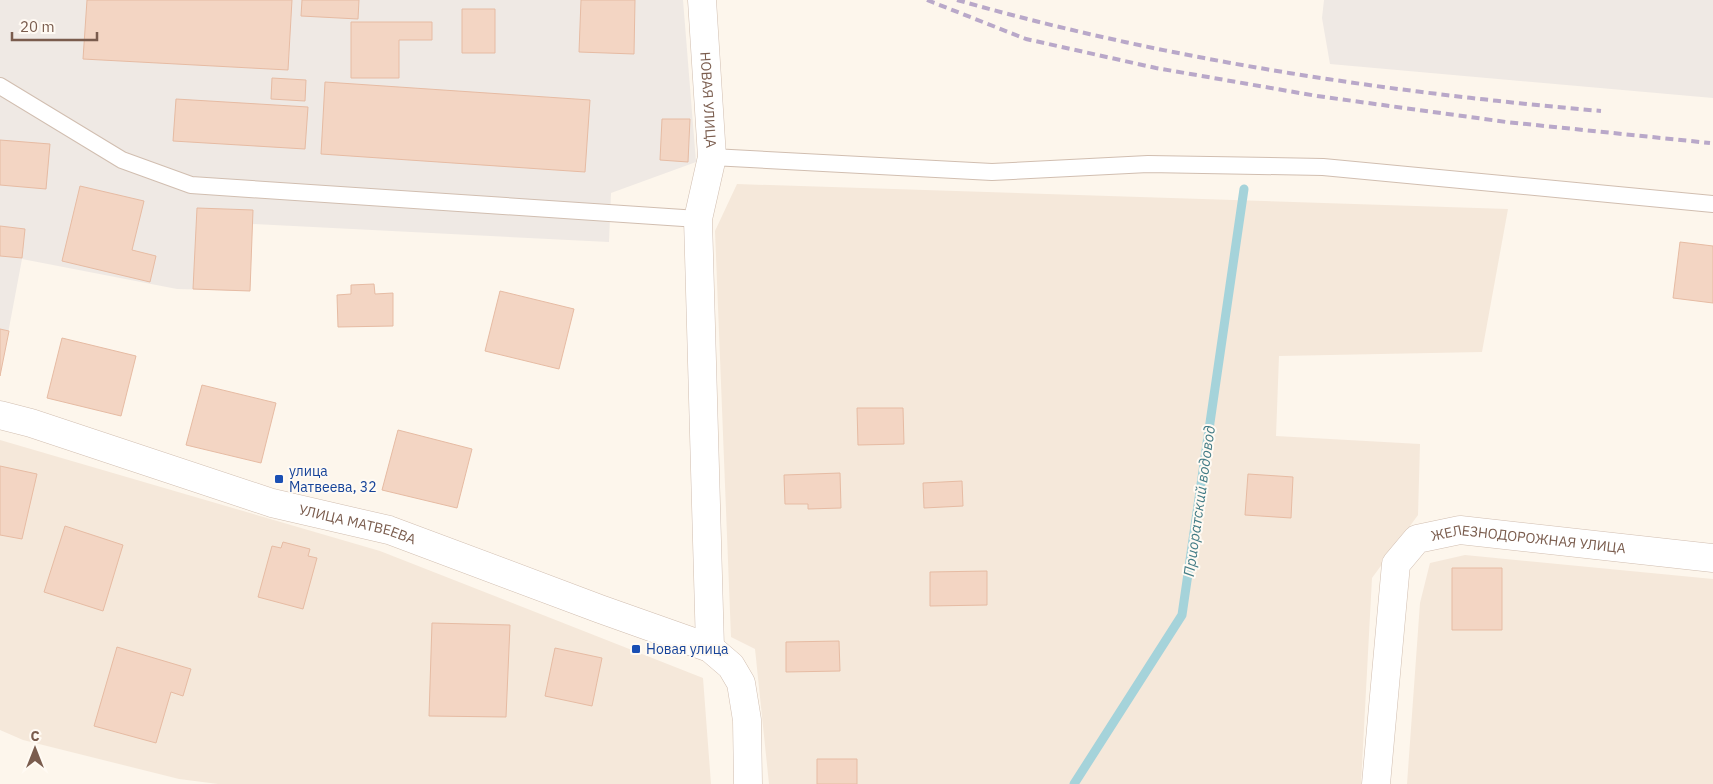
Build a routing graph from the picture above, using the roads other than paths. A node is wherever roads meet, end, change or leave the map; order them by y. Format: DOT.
graph roads {
  1 [pos="702,0"];
  2 [pos="0,86"];
  3 [pos="712,157"];
  4 [pos="1713,204"];
  5 [pos="698,220"];
  6 [pos="0,414"];
  7 [pos="1713,558"];
  8 [pos="710,648"];
  9 [pos="748,784"];
  10 [pos="1376,784"];
  1 -- 3 [label="street, НОВАЯ УЛИЦА"];
  2 -- 5 [label="lane"];
  3 -- 4 [label="lane"];
  3 -- 5 [label="street, НОВАЯ УЛИЦА"];
  5 -- 8 [label="street, НОВАЯ УЛИЦА"];
  6 -- 8 [label="street, УЛИЦА МАТВЕЕВА"];
  7 -- 10 [label="street, ЖЕЛЕЗНОДОРОЖНАЯ УЛИЦА"];
  8 -- 9 [label="street"];
}
